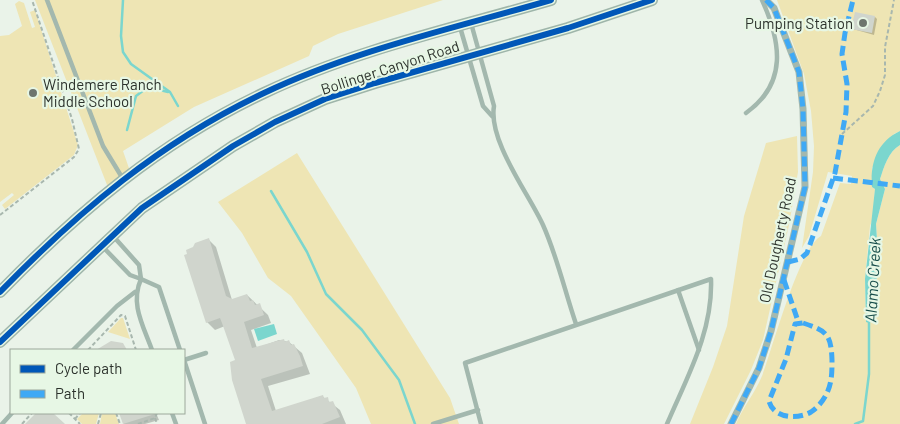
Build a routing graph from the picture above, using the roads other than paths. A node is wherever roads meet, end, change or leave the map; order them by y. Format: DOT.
graph roads {
  1 [pos="47,0"];
  2 [pos="551,0"];
  3 [pos="652,0"];
  4 [pos="762,0"];
  5 [pos="766,0"];
  6 [pos="465,25"];
  7 [pos="474,53"];
  8 [pos="746,113"];
  9 [pos="492,116"];
  10 [pos="123,178"];
  11 [pos="112,234"];
  12 [pos="101,245"];
  13 [pos="141,279"];
  14 [pos="678,290"];
  15 [pos="0,292"];
  16 [pos="136,292"];
  17 [pos="576,324"];
  18 [pos="2,335"];
  19 [pos="74,349"];
  20 [pos="152,349"];
  21 [pos="180,349"];
  22 [pos="699,351"];
  23 [pos="206,353"];
  24 [pos="185,360"];
  25 [pos="185,363"];
  26 [pos="478,410"];
  27 [pos="11,414"];
  28 [pos="2,424"];
  29 [pos="204,424"];
  30 [pos="433,424"];
  31 [pos="481,424"];
  32 [pos="667,424"];
  33 [pos="730,424"];
  1 -- 10 [label="lane"];
  2 -- 6 [label="main road, Bollinger Canyon Road"];
  3 -- 7 [label="main road, Bollinger Canyon Road"];
  4 -- 8 [label="lane"];
  5 -- 33 [label="street, Old Dougherty Road"];
  6 -- 7 [label="lane"];
  6 -- 7 [label="lane"];
  6 -- 10 [label="main road, Bollinger Canyon Road"];
  7 -- 9 [label="lane"];
  7 -- 9 [label="lane"];
  7 -- 11 [label="main road, Bollinger Canyon Road"];
  9 -- 17 [label="lane"];
  10 -- 15 [label="main road, Bollinger Canyon Road"];
  11 -- 12 [label="main road, Bollinger Canyon Road"];
  11 -- 13 [label="lane"];
  12 -- 13 [label="lane"];
  12 -- 18 [label="main road, Bollinger Canyon Road"];
  13 -- 16 [label="lane"];
  13 -- 21 [label="lane"];
  14 -- 17 [label="lane"];
  14 -- 22 [label="lane"];
  14 -- 22 [label="lane"];
  16 -- 19 [label="lane"];
  16 -- 20 [label="lane"];
  17 -- 26 [label="lane"];
  22 -- 32 [label="lane"];
  23 -- 24 [label="lane"];
  25 -- 29 [label="lane"];
  26 -- 30 [label="lane"];
  26 -- 31 [label="lane"];
  27 -- 28 [label="lane"];
}
